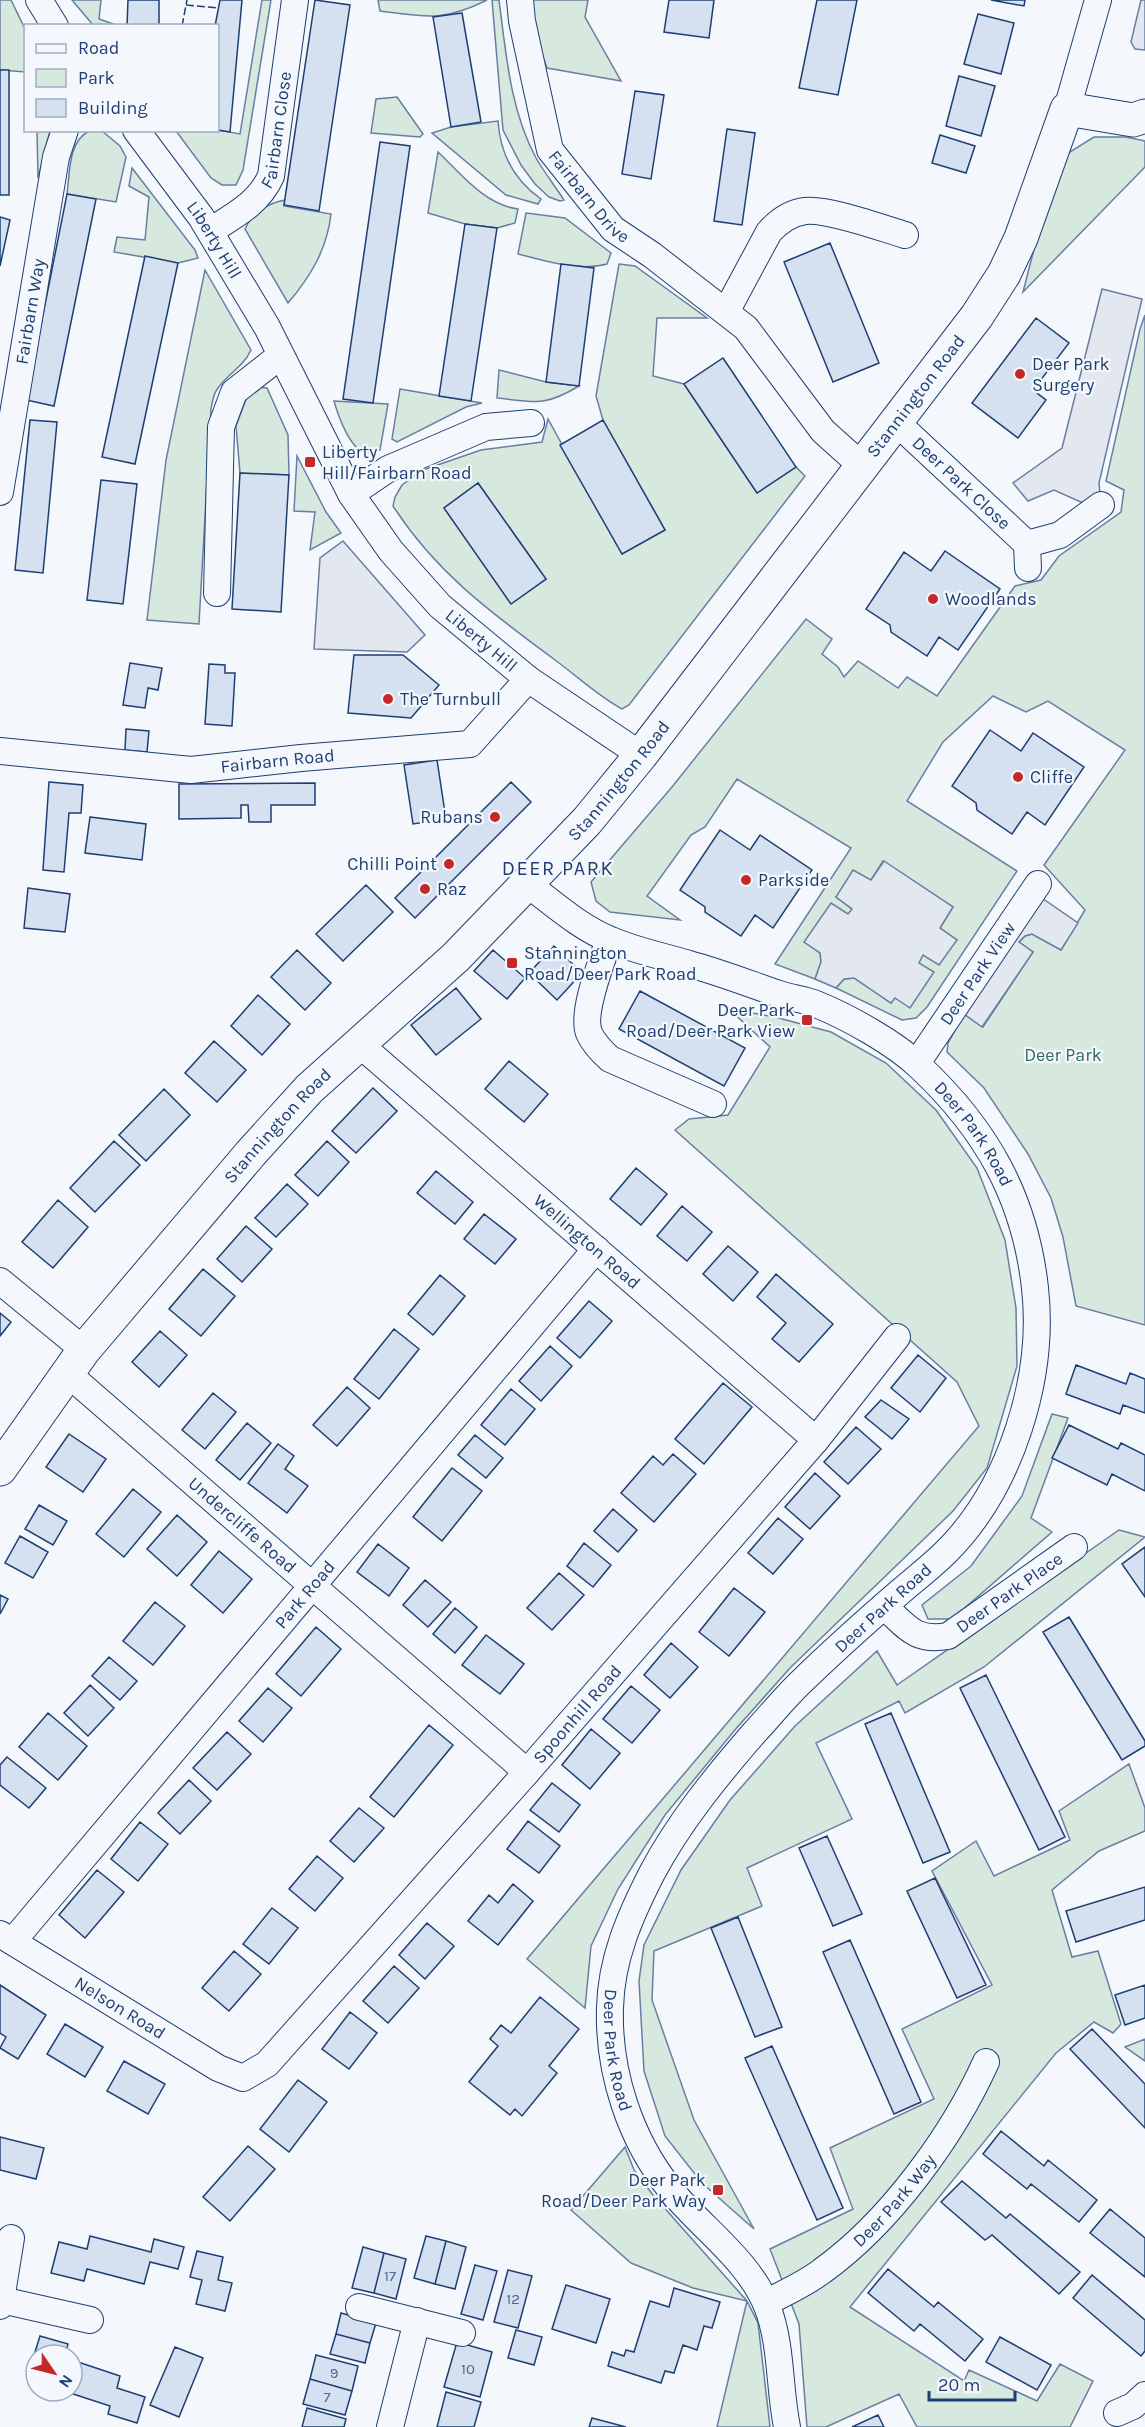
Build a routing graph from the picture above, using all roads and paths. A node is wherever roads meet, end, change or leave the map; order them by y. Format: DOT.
graph roads {
  1 [pos="39,0"];
  2 [pos="295,0"];
  3 [pos="520,0"];
  4 [pos="1098,0"];
  5 [pos="54,24"];
  6 [pos="1067,109"];
  7 [pos="1145,117"];
  8 [pos="64,132"];
  9 [pos="137,132"];
  10 [pos="210,231"];
  11 [pos="905,235"];
  12 [pos="726,312"];
  13 [pos="280,356"];
  14 [pos="531,423"];
  15 [pos="897,423"];
  16 [pos="862,466"];
  17 [pos="0,492"];
  18 [pos="351,494"];
  19 [pos="1101,505"];
  20 [pos="217,593"];
  21 [pos="528,679"];
  22 [pos="0,751"];
  23 [pos="641,755"];
  24 [pos="526,883"];
  25 [pos="1038,884"];
  26 [pos="609,940"];
  27 [pos="358,1043"];
  28 [pos="917,1063"];
  29 [pos="713,1104"];
  30 [pos="596,1249"];
  31 [pos="0,1281"];
  32 [pos="897,1336"];
  33 [pos="76,1361"];
  34 [pos="816,1440"];
  35 [pos="0,1469"];
  36 [pos="1074,1547"];
  37 [pos="312,1585"];
  38 [pos="884,1606"];
  39 [pos="527,1772"];
  40 [pos="6,1937"];
  41 [pos="986,2062"];
  42 [pos="243,2078"];
  43 [pos="11,2238"];
  44 [pos="0,2303"];
  45 [pos="766,2303"];
  46 [pos="359,2307"];
  47 [pos="90,2320"];
  48 [pos="417,2321"];
  49 [pos="462,2332"];
  50 [pos="1145,2395"];
  51 [pos="1117,2413"];
  52 [pos="390,2427"];
  53 [pos="787,2427"];
  1 -- 5 [label="street"];
  2 -- 10 [label="street, Fairbarn Close"];
  3 -- 12 [label="street, Fairbarn Drive"];
  4 -- 6 [label="street"];
  6 -- 7 [label="main road"];
  6 -- 15 [label="main road, Stannington Road"];
  8 -- 17 [label="street, Fairbarn Way"];
  9 -- 10 [label="street, Liberty Hill"];
  10 -- 13 [label="street, Liberty Hill"];
  11 -- 12 [label="street"];
  12 -- 16 [label="street, Fairbarn Drive"];
  13 -- 18 [label="street, Liberty Hill"];
  13 -- 20 [label="street"];
  14 -- 18 [label="street"];
  15 -- 16 [label="main road, Stannington Road"];
  15 -- 19 [label="street, Deer Park Close"];
  16 -- 23 [label="main road, Stannington Road"];
  18 -- 21 [label="street, Liberty Hill"];
  21 -- 22 [label="street, Fairbarn Road"];
  21 -- 23 [label="street, Liberty Hill"];
  23 -- 24 [label="main road, Stannington Road"];
  24 -- 26 [label="street, Deer Park Road"];
  24 -- 27 [label="main road, Stannington Road"];
  25 -- 28 [label="street, Deer Park View"];
  26 -- 28 [label="street, Deer Park Road"];
  26 -- 29 [label="street"];
  27 -- 30 [label="street, Wellington Road"];
  27 -- 33 [label="main road, Stannington Road"];
  28 -- 38 [label="street, Deer Park Road"];
  30 -- 34 [label="street, Wellington Road"];
  30 -- 37 [label="street, Park Road"];
  31 -- 33 [label="street, Undercliffe Road"];
  32 -- 34 [label="street, Spoonhill Road"];
  33 -- 35 [label="main road, Stannington Road"];
  33 -- 37 [label="street, Undercliffe Road"];
  34 -- 39 [label="street, Spoonhill Road"];
  36 -- 38 [label="street, Deer Park Place"];
  37 -- 39 [label="street, Undercliffe Road"];
  37 -- 40 [label="street, Park Road"];
  38 -- 45 [label="street, Deer Park Road"];
  39 -- 42 [label="street, Spoonhill Road"];
  40 -- 42 [label="street, Nelson Road"];
  41 -- 45 [label="street, Deer Park Way"];
  43 -- 44 [label="street"];
  44 -- 47 [label="street"];
  45 -- 53 [label="street, Deer Park Road"];
  46 -- 48 [label="street"];
  48 -- 49 [label="street"];
  48 -- 52 [label="street"];
  50 -- 51 [label="street"];
}
